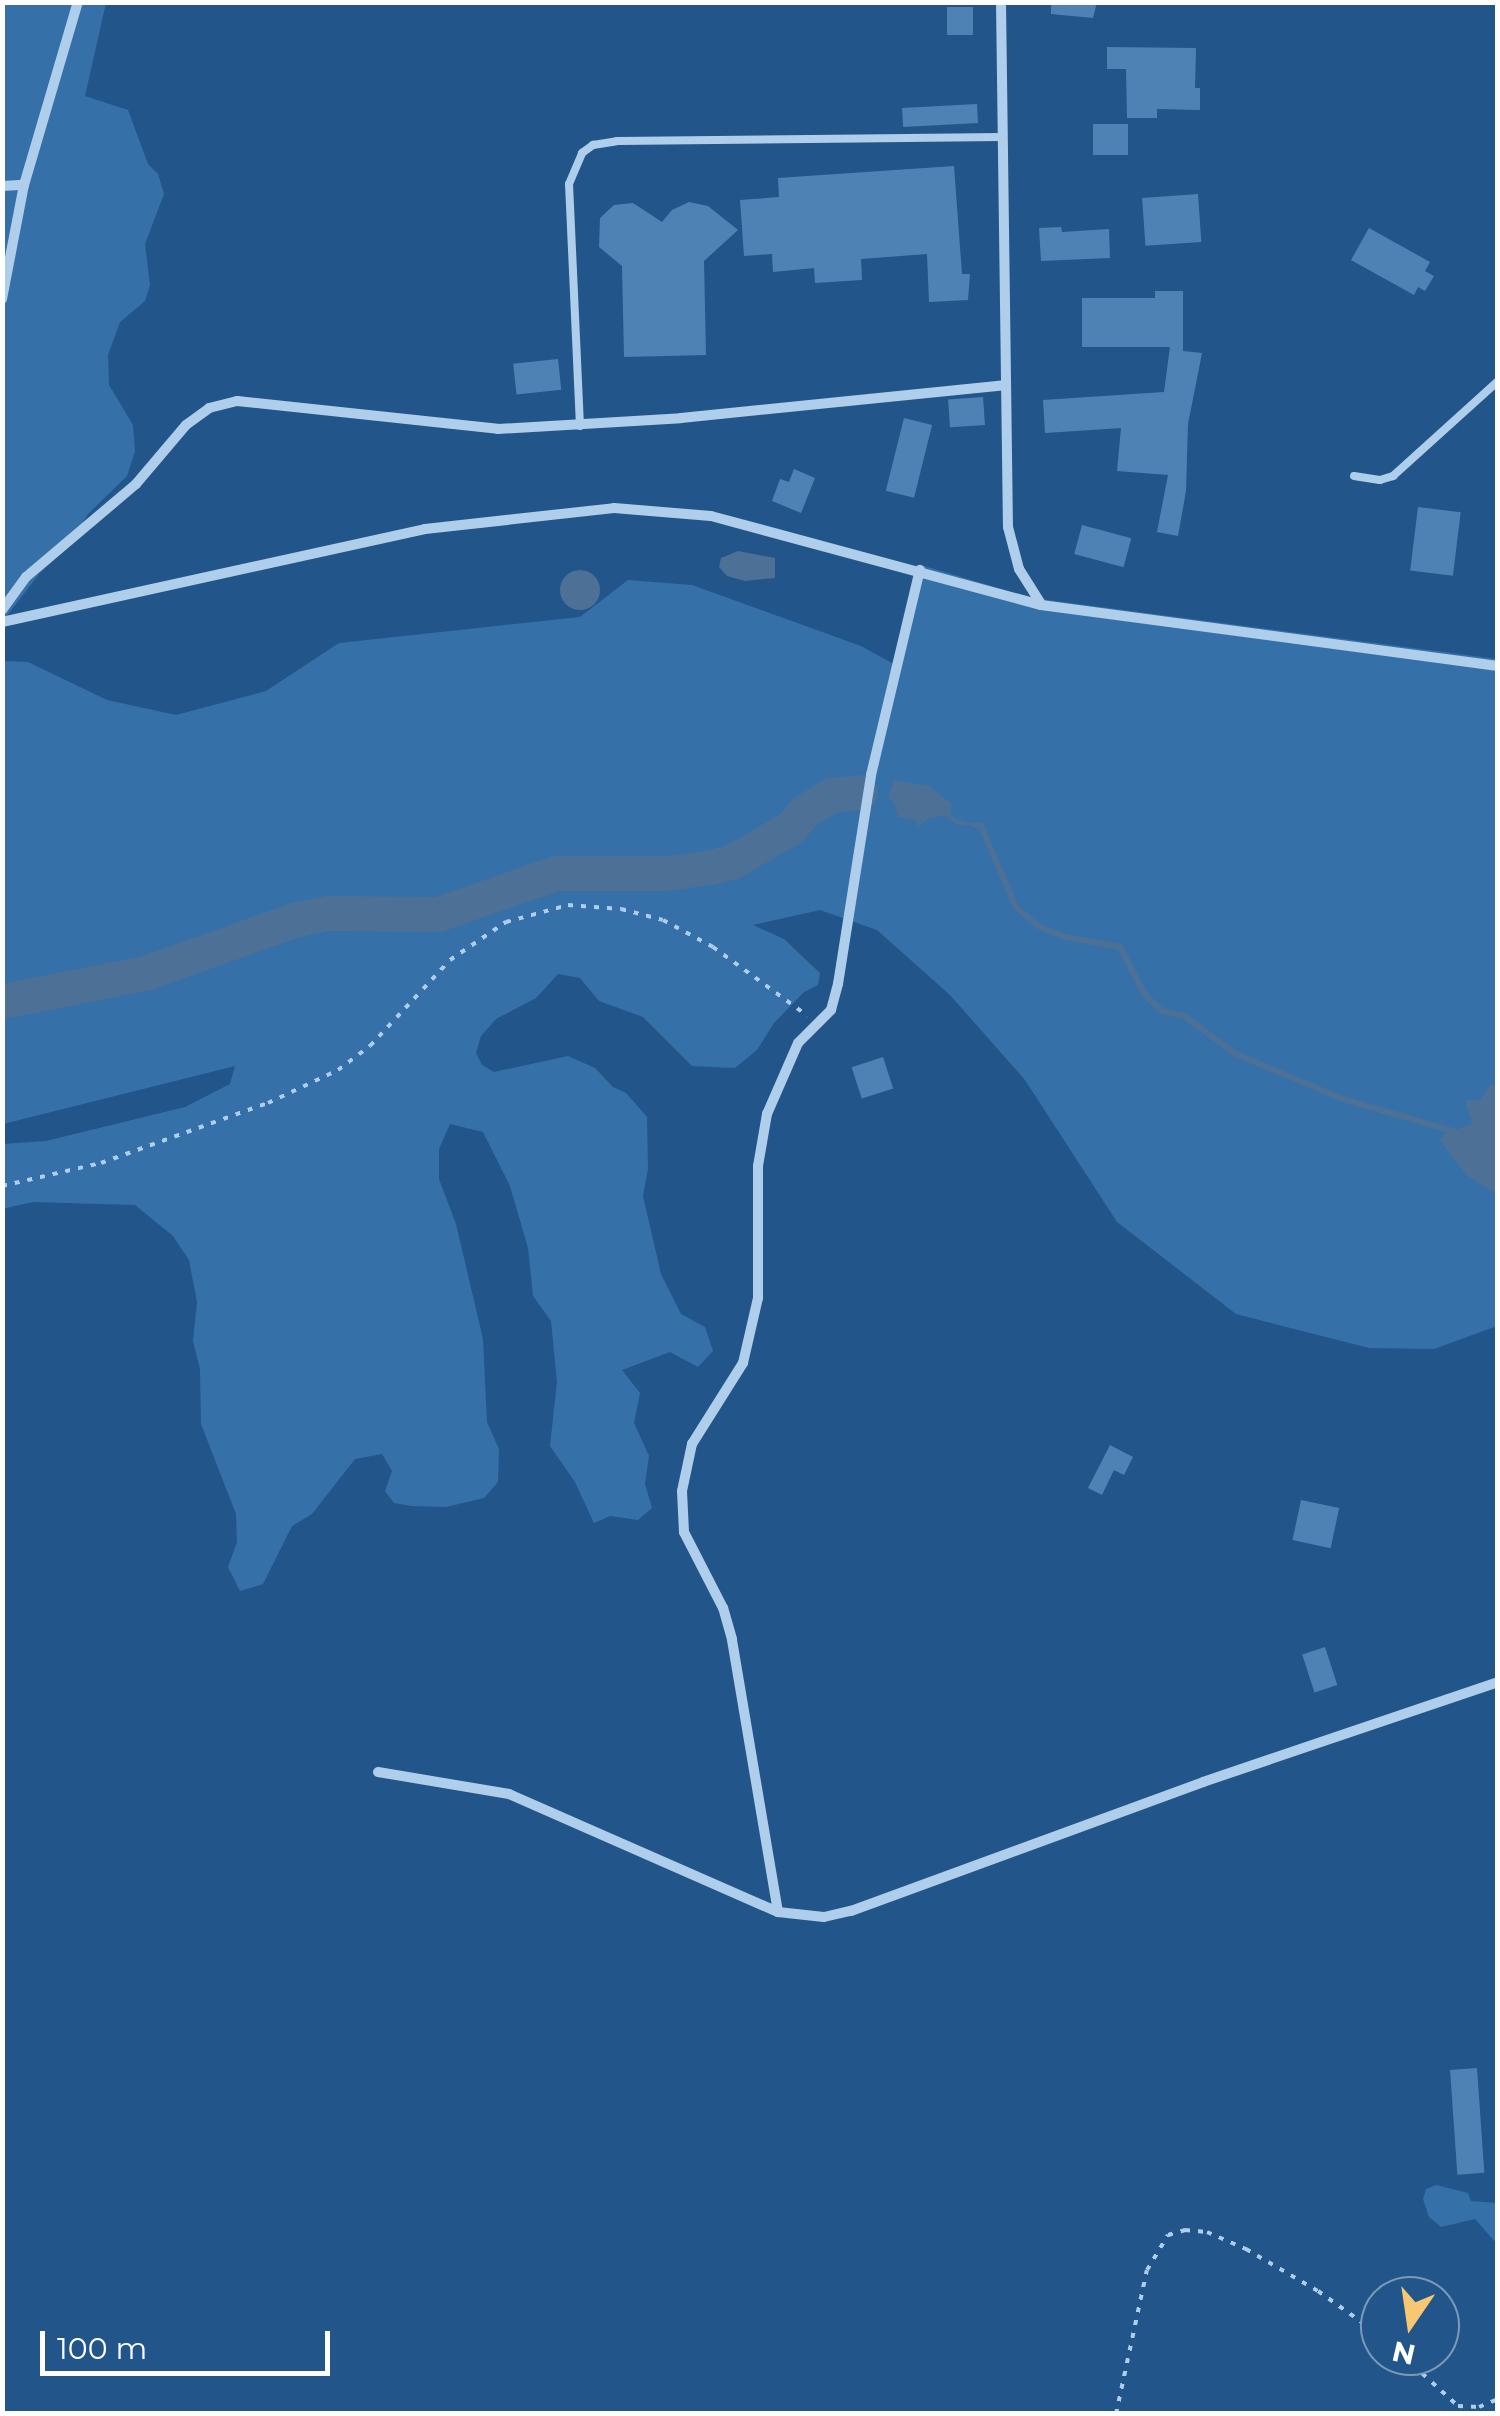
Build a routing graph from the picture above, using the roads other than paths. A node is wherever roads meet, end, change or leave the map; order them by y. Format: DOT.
graph roads {
  1 [pos="78,2"];
  2 [pos="1001,2"];
  3 [pos="1005,138"];
  4 [pos="24,185"];
  5 [pos="2,186"];
  6 [pos="2,299"];
  7 [pos="1498,382"];
  8 [pos="1004,385"];
  9 [pos="580,426"];
  10 [pos="1354,476"];
  11 [pos="920,570"];
  12 [pos="1041,604"];
  13 [pos="2,610"];
  14 [pos="2,622"];
  15 [pos="1498,666"];
  16 [pos="1498,1682"];
  17 [pos="378,1772"];
  18 [pos="778,1912"];
  1 -- 4 [label="street"];
  2 -- 3 [label="street"];
  3 -- 8 [label="street"];
  3 -- 9 [label="lane"];
  4 -- 5 [label="street"];
  4 -- 6 [label="street"];
  7 -- 10 [label="lane"];
  8 -- 9 [label="street"];
  8 -- 12 [label="street"];
  9 -- 13 [label="street"];
  11 -- 12 [label="street"];
  11 -- 14 [label="street"];
  11 -- 18 [label="street"];
  12 -- 15 [label="street"];
  16 -- 18 [label="street"];
  17 -- 18 [label="street"];
}
